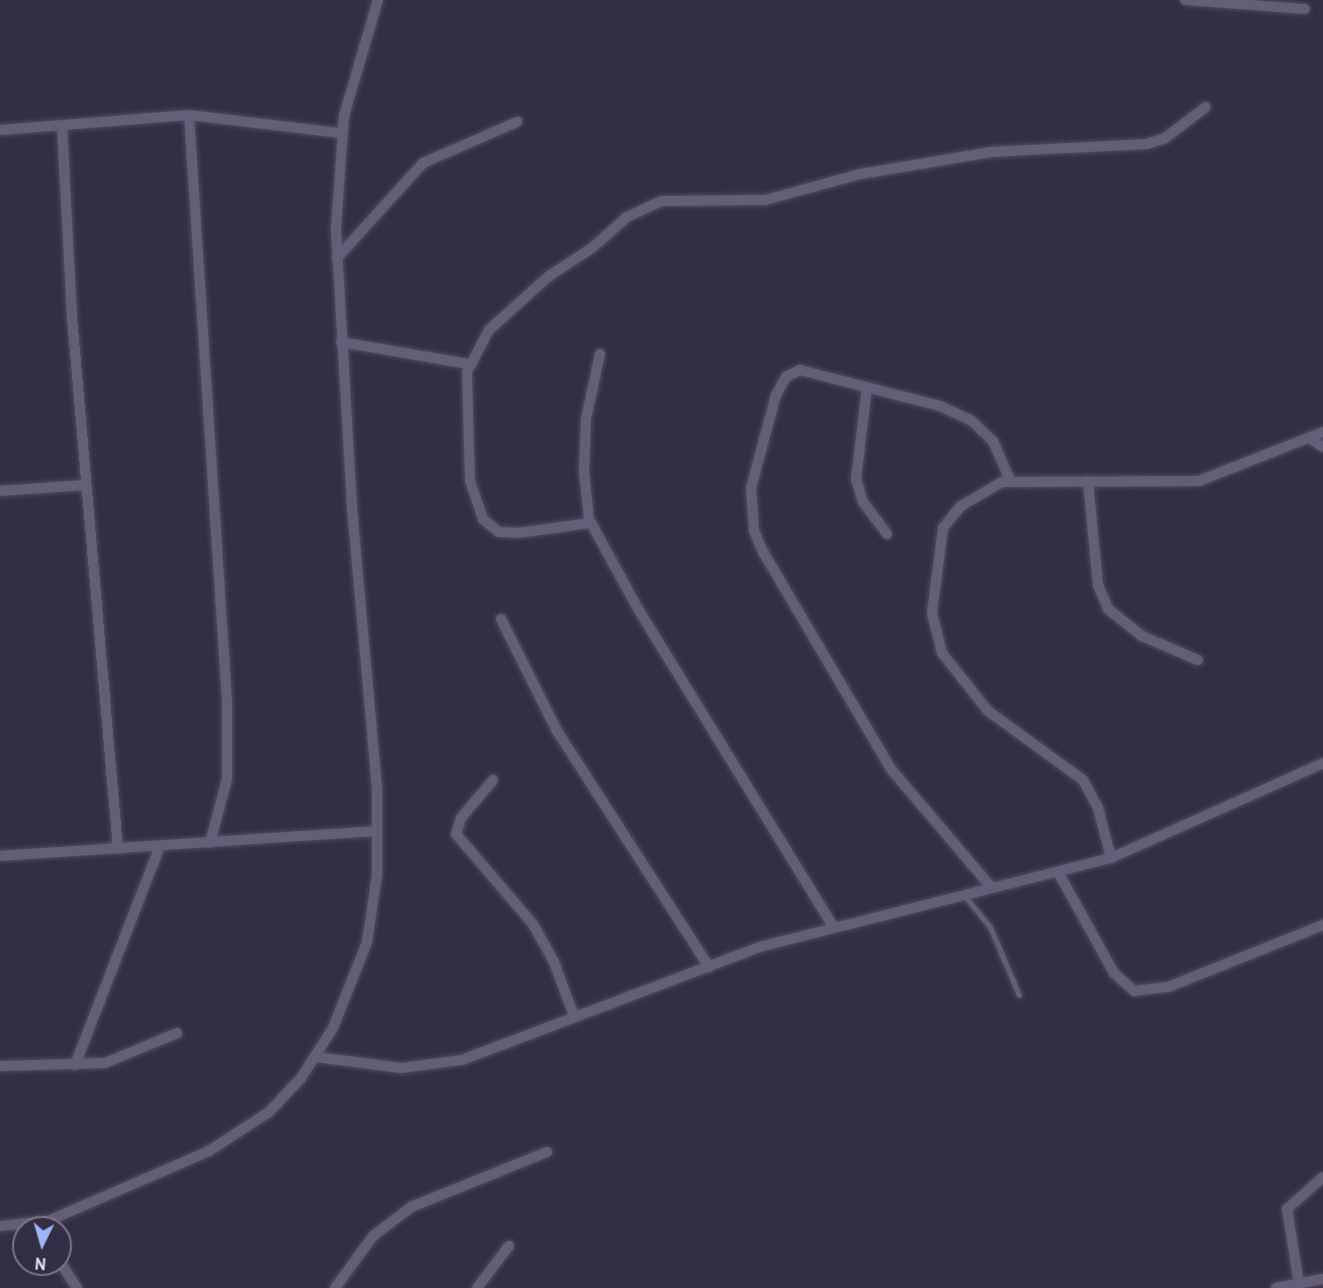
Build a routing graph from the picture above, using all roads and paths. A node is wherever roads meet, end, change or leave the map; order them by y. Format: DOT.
graph roads {
  1 [pos="378,0"];
  2 [pos="1185,0"];
  3 [pos="1238,3"];
  4 [pos="1305,9"];
  5 [pos="1206,107"];
  6 [pos="189,115"];
  7 [pos="517,122"];
  8 [pos="62,126"];
  9 [pos="0,130"];
  10 [pos="341,133"];
  11 [pos="337,258"];
  12 [pos="341,342"];
  13 [pos="600,354"];
  14 [pos="469,364"];
  15 [pos="867,388"];
  16 [pos="1323,432"];
  17 [pos="1311,439"];
  18 [pos="1323,447"];
  19 [pos="1010,480"];
  20 [pos="1088,481"];
  21 [pos="85,485"];
  22 [pos="0,491"];
  23 [pos="590,523"];
  24 [pos="887,534"];
  25 [pos="501,619"];
  26 [pos="1198,660"];
  27 [pos="1323,763"];
  28 [pos="493,780"];
  29 [pos="377,831"];
  30 [pos="210,843"];
  31 [pos="160,846"];
  32 [pos="118,849"];
  33 [pos="0,856"];
  34 [pos="1111,858"];
  35 [pos="1058,872"];
  36 [pos="991,887"];
  37 [pos="963,894"];
  38 [pos="1323,925"];
  39 [pos="834,928"];
  40 [pos="709,967"];
  41 [pos="1018,996"];
  42 [pos="574,1016"];
  43 [pos="177,1033"];
  44 [pos="316,1058"];
  45 [pos="75,1065"];
  46 [pos="0,1066"];
  47 [pos="547,1152"];
  48 [pos="1323,1177"];
  49 [pos="68,1216"];
  50 [pos="508,1246"];
  51 [pos="1323,1280"];
  52 [pos="1299,1284"];
  53 [pos="335,1288"];
  54 [pos="477,1288"];
  55 [pos="1276,1288"];
  1 -- 10 [label="street"];
  2 -- 3 [label="street"];
  3 -- 4 [label="street"];
  5 -- 14 [label="street"];
  6 -- 8 [label="street"];
  6 -- 10 [label="street"];
  6 -- 30 [label="street"];
  7 -- 11 [label="street"];
  8 -- 9 [label="street"];
  8 -- 21 [label="street"];
  10 -- 11 [label="street"];
  11 -- 12 [label="street"];
  12 -- 14 [label="street"];
  12 -- 29 [label="street"];
  13 -- 23 [label="street"];
  14 -- 23 [label="street"];
  15 -- 19 [label="street"];
  15 -- 24 [label="street"];
  15 -- 36 [label="street"];
  16 -- 17 [label="street"];
  17 -- 18 [label="street"];
  17 -- 20 [label="street"];
  19 -- 20 [label="street"];
  19 -- 34 [label="street"];
  20 -- 26 [label="street"];
  21 -- 22 [label="street"];
  21 -- 32 [label="street"];
  23 -- 39 [label="street"];
  25 -- 40 [label="street"];
  27 -- 34 [label="street"];
  28 -- 42 [label="street"];
  29 -- 30 [label="street"];
  29 -- 44 [label="street"];
  30 -- 31 [label="street"];
  31 -- 32 [label="street"];
  31 -- 45 [label="street"];
  32 -- 33 [label="street"];
  34 -- 35 [label="street"];
  35 -- 36 [label="street"];
  35 -- 38 [label="street"];
  36 -- 37 [label="street"];
  37 -- 39 [label="street"];
  37 -- 41 [label="lane"];
  39 -- 40 [label="street"];
  40 -- 42 [label="street"];
  42 -- 44 [label="street"];
  43 -- 45 [label="street"];
  44 -- 49 [label="street"];
  45 -- 46 [label="street"];
  47 -- 53 [label="street"];
  48 -- 52 [label="street"];
  50 -- 54 [label="street"];
  51 -- 52 [label="street"];
  52 -- 55 [label="street"];
}
